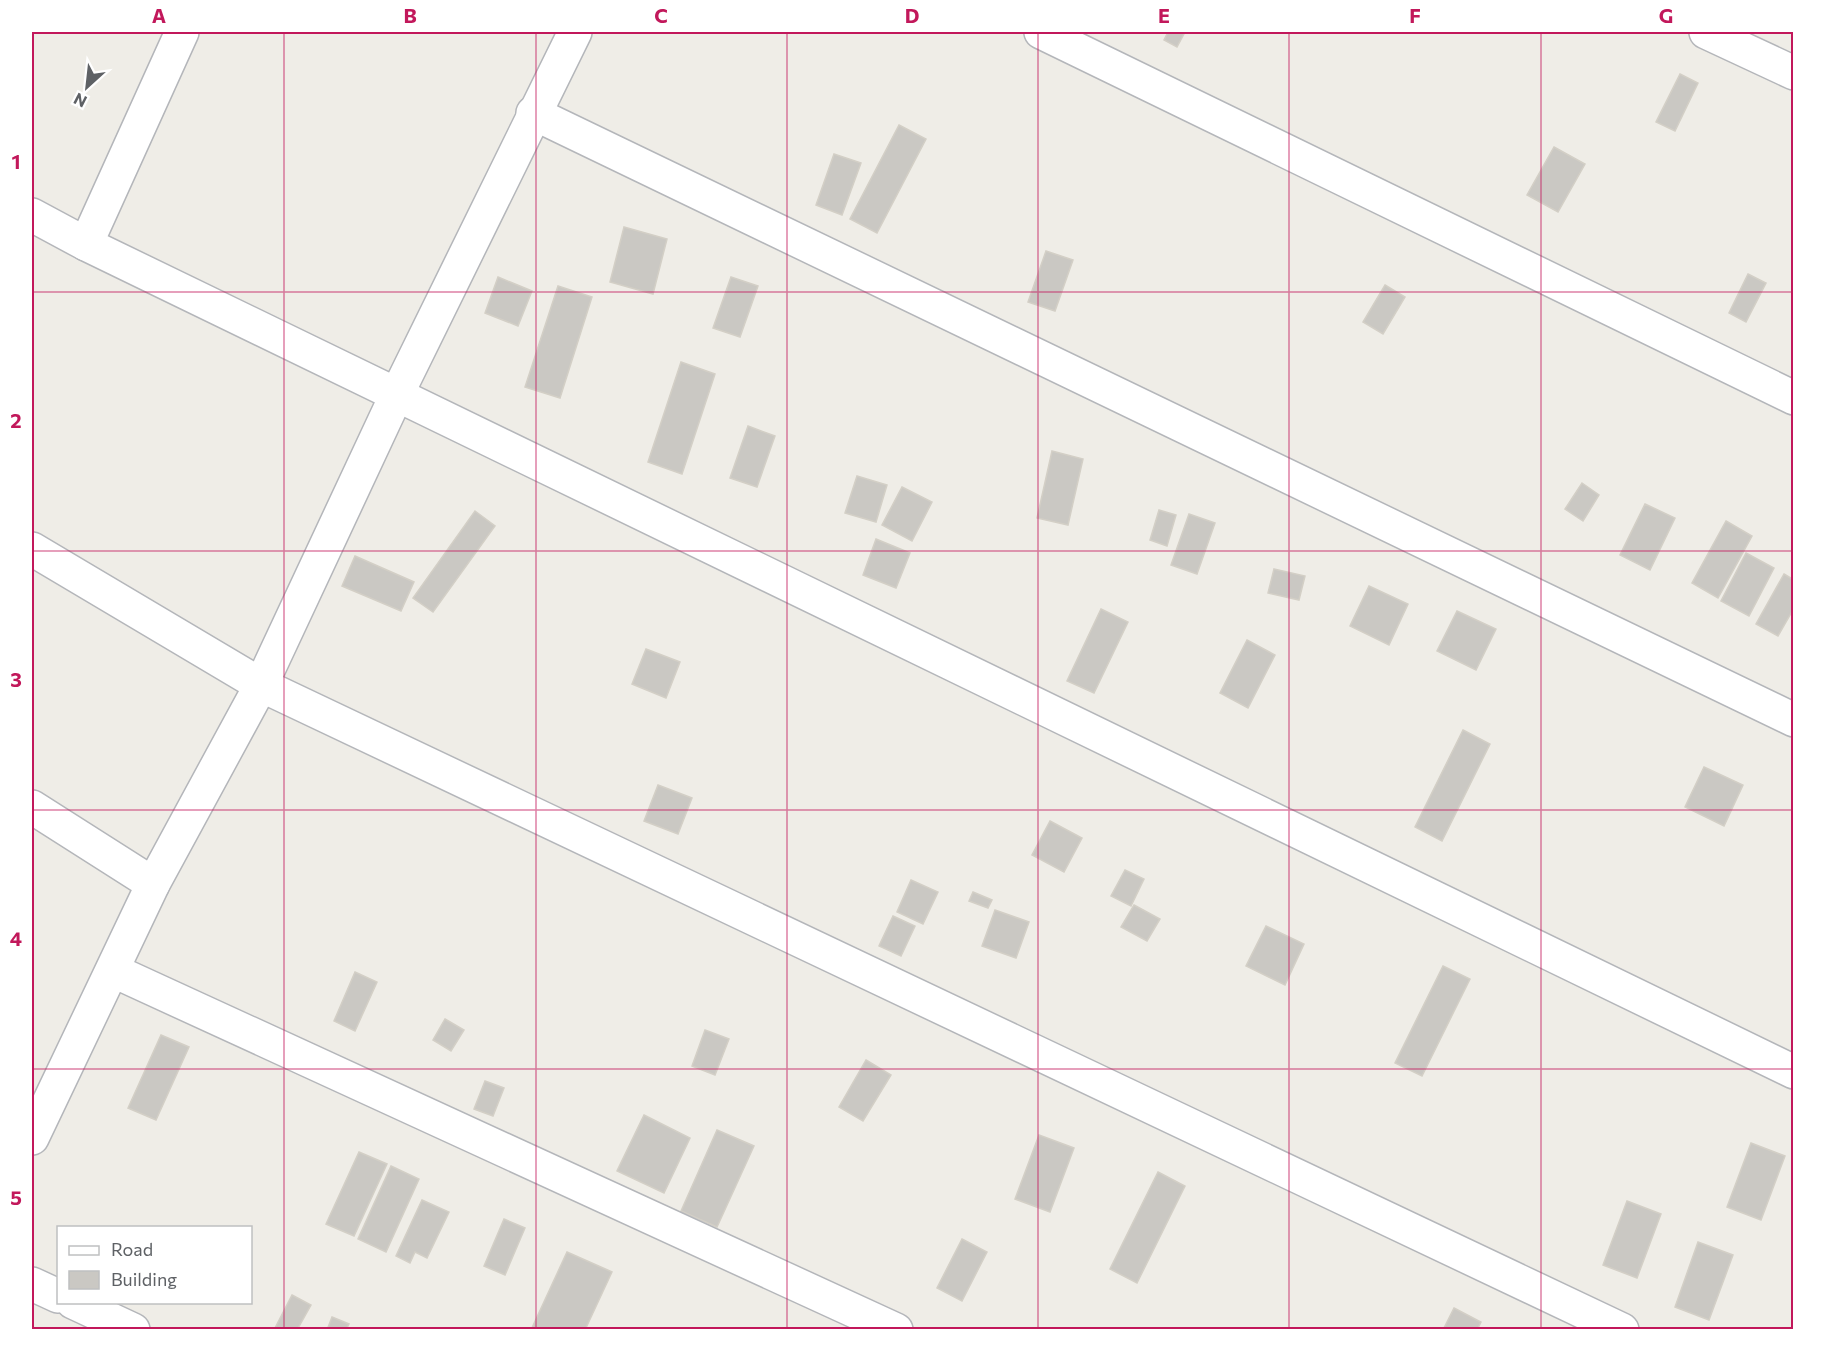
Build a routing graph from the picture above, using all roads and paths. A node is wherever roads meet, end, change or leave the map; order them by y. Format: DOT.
graph roads {
  1 [pos="182,32"];
  2 [pos="575,32"];
  3 [pos="1041,32"];
  4 [pos="1706,32"];
  5 [pos="1794,73"];
  6 [pos="533,113"];
  7 [pos="32,215"];
  8 [pos="86,244"];
  9 [pos="397,394"];
  10 [pos="1794,398"];
  11 [pos="32,549"];
  12 [pos="261,685"];
  13 [pos="1794,720"];
  14 [pos="32,807"];
  15 [pos="153,884"];
  16 [pos="114,971"];
  17 [pos="1794,1072"];
  18 [pos="32,1138"];
  19 [pos="32,1284"];
  20 [pos="57,1296"];
  21 [pos="77,1304"];
  22 [pos="133,1329"];
  23 [pos="896,1329"];
  24 [pos="1622,1329"];
  1 -- 8 [label="street"];
  2 -- 6 [label="street"];
  3 -- 10 [label="street"];
  4 -- 5 [label="street"];
  6 -- 9 [label="street"];
  6 -- 13 [label="street"];
  7 -- 8 [label="street"];
  8 -- 9 [label="street"];
  9 -- 12 [label="street"];
  9 -- 17 [label="street"];
  11 -- 12 [label="street"];
  12 -- 15 [label="street"];
  12 -- 24 [label="street"];
  14 -- 15 [label="street"];
  15 -- 16 [label="street"];
  16 -- 18 [label="street"];
  16 -- 23 [label="street"];
  19 -- 20 [label="street"];
  21 -- 22 [label="street"];
}
